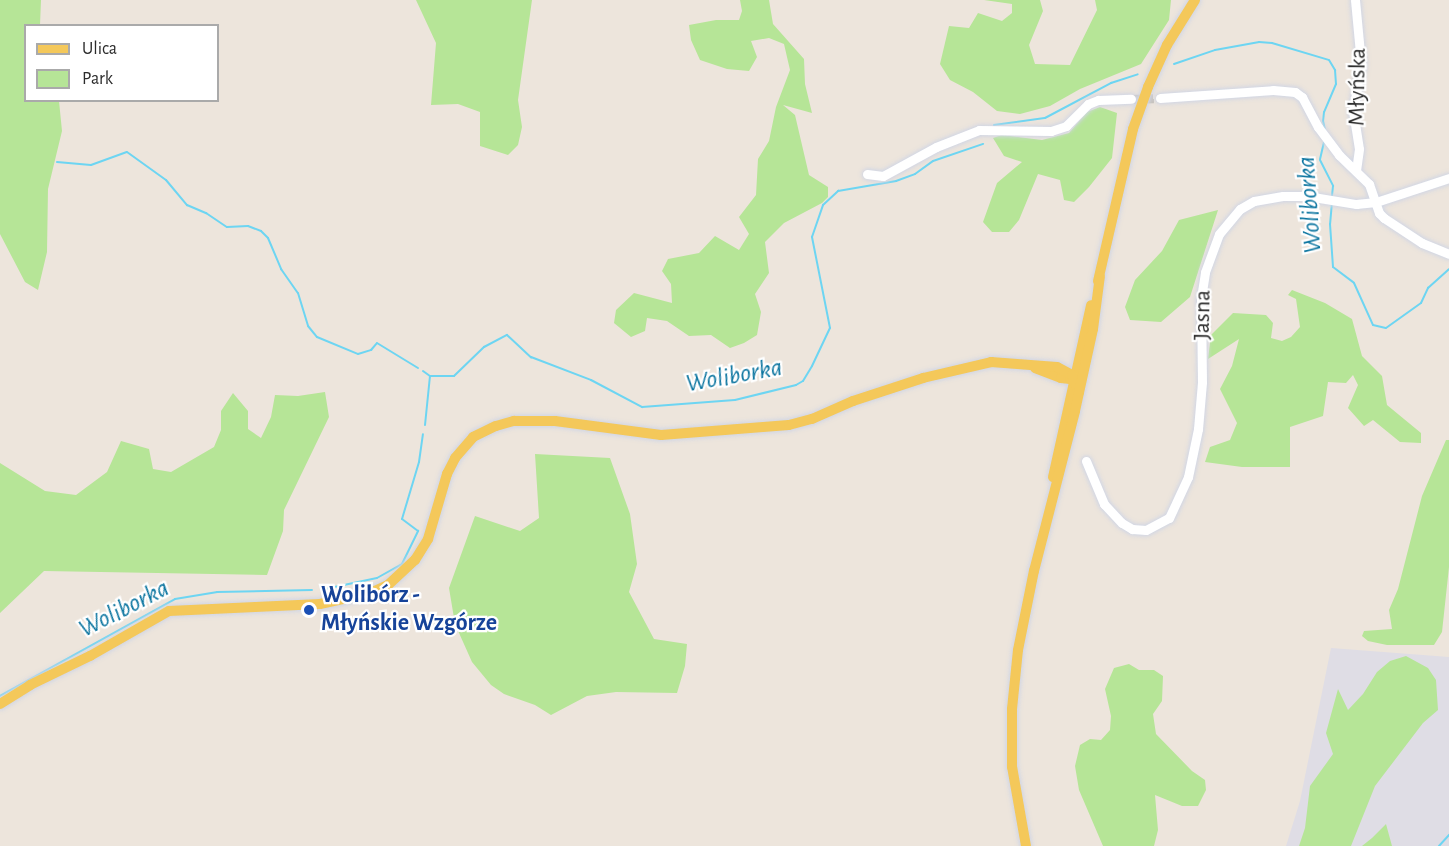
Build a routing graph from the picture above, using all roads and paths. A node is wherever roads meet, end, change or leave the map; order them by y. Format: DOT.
graph roads {
  1 [pos="1195,0"];
  2 [pos="1355,0"];
  3 [pos="1160,98"];
  4 [pos="1131,99"];
  5 [pos="1356,170"];
  6 [pos="867,174"];
  7 [pos="1449,178"];
  8 [pos="1376,202"];
  9 [pos="1449,254"];
  10 [pos="1100,276"];
  11 [pos="1081,346"];
  12 [pos="1020,364"];
  13 [pos="1085,365"];
  14 [pos="1051,366"];
  15 [pos="1061,378"];
  16 [pos="1074,378"];
  17 [pos="1075,392"];
  18 [pos="1086,461"];
  19 [pos="0,704"];
  20 [pos="1026,846"];
  1 -- 10 [label="main road"];
  2 -- 5 [label="street, Młyńska"];
  3 -- 5 [label="street"];
  4 -- 6 [label="street"];
  5 -- 8 [label="street"];
  7 -- 8 [label="street, Jasna"];
  8 -- 9 [label="street"];
  8 -- 18 [label="street, Jasna"];
  10 -- 11 [label="main road"];
  10 -- 13 [label="main road"];
  11 -- 14 [label="main road"];
  11 -- 16 [label="main road"];
  12 -- 14 [label="main road"];
  12 -- 15 [label="main road"];
  12 -- 19 [label="main road"];
  13 -- 16 [label="main road"];
  13 -- 17 [label="main road"];
  14 -- 16 [label="main road"];
  15 -- 16 [label="main road"];
  15 -- 17 [label="main road"];
  16 -- 17 [label="main road"];
  17 -- 20 [label="main road"];
}
